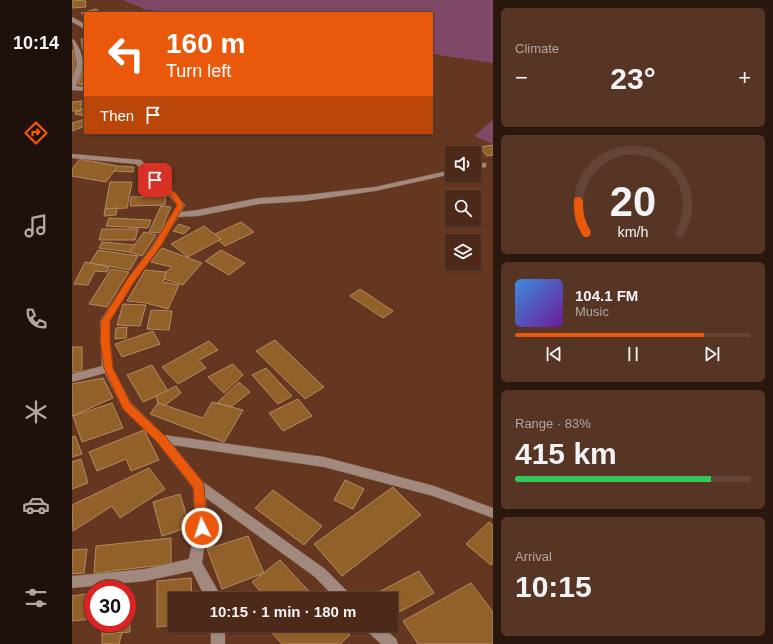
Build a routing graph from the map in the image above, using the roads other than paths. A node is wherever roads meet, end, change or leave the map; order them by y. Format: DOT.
graph roads {
  1 [pos="72,19"];
  2 [pos="84,26"];
  3 [pos="72,41"];
  4 [pos="72,88"];
  5 [pos="84,89"];
  6 [pos="72,156"];
  7 [pos="445,174"];
  8 [pos="175,215"];
  9 [pos="108,368"];
  10 [pos="72,378"];
  11 [pos="161,439"];
  12 [pos="199,486"];
  13 [pos="493,512"];
  14 [pos="195,564"];
  15 [pos="72,582"];
  16 [pos="211,592"];
  17 [pos="338,592"];
  18 [pos="219,632"];
  19 [pos="379,632"];
  20 [pos="218,644"];
  21 [pos="390,644"];
  1 -- 2 [label="street"];
  3 -- 4 [label="street"];
  4 -- 5 [label="street"];
  6 -- 8 [label="street"];
  7 -- 8 [label="street"];
  8 -- 9 [label="street"];
  9 -- 10 [label="street"];
  9 -- 11 [label="street"];
  11 -- 12 [label="street"];
  11 -- 13 [label="street"];
  12 -- 14 [label="street"];
  12 -- 17 [label="street"];
  14 -- 15 [label="street"];
  14 -- 16 [label="street"];
  18 -- 20 [label="street"];
  19 -- 21 [label="street"];
}
